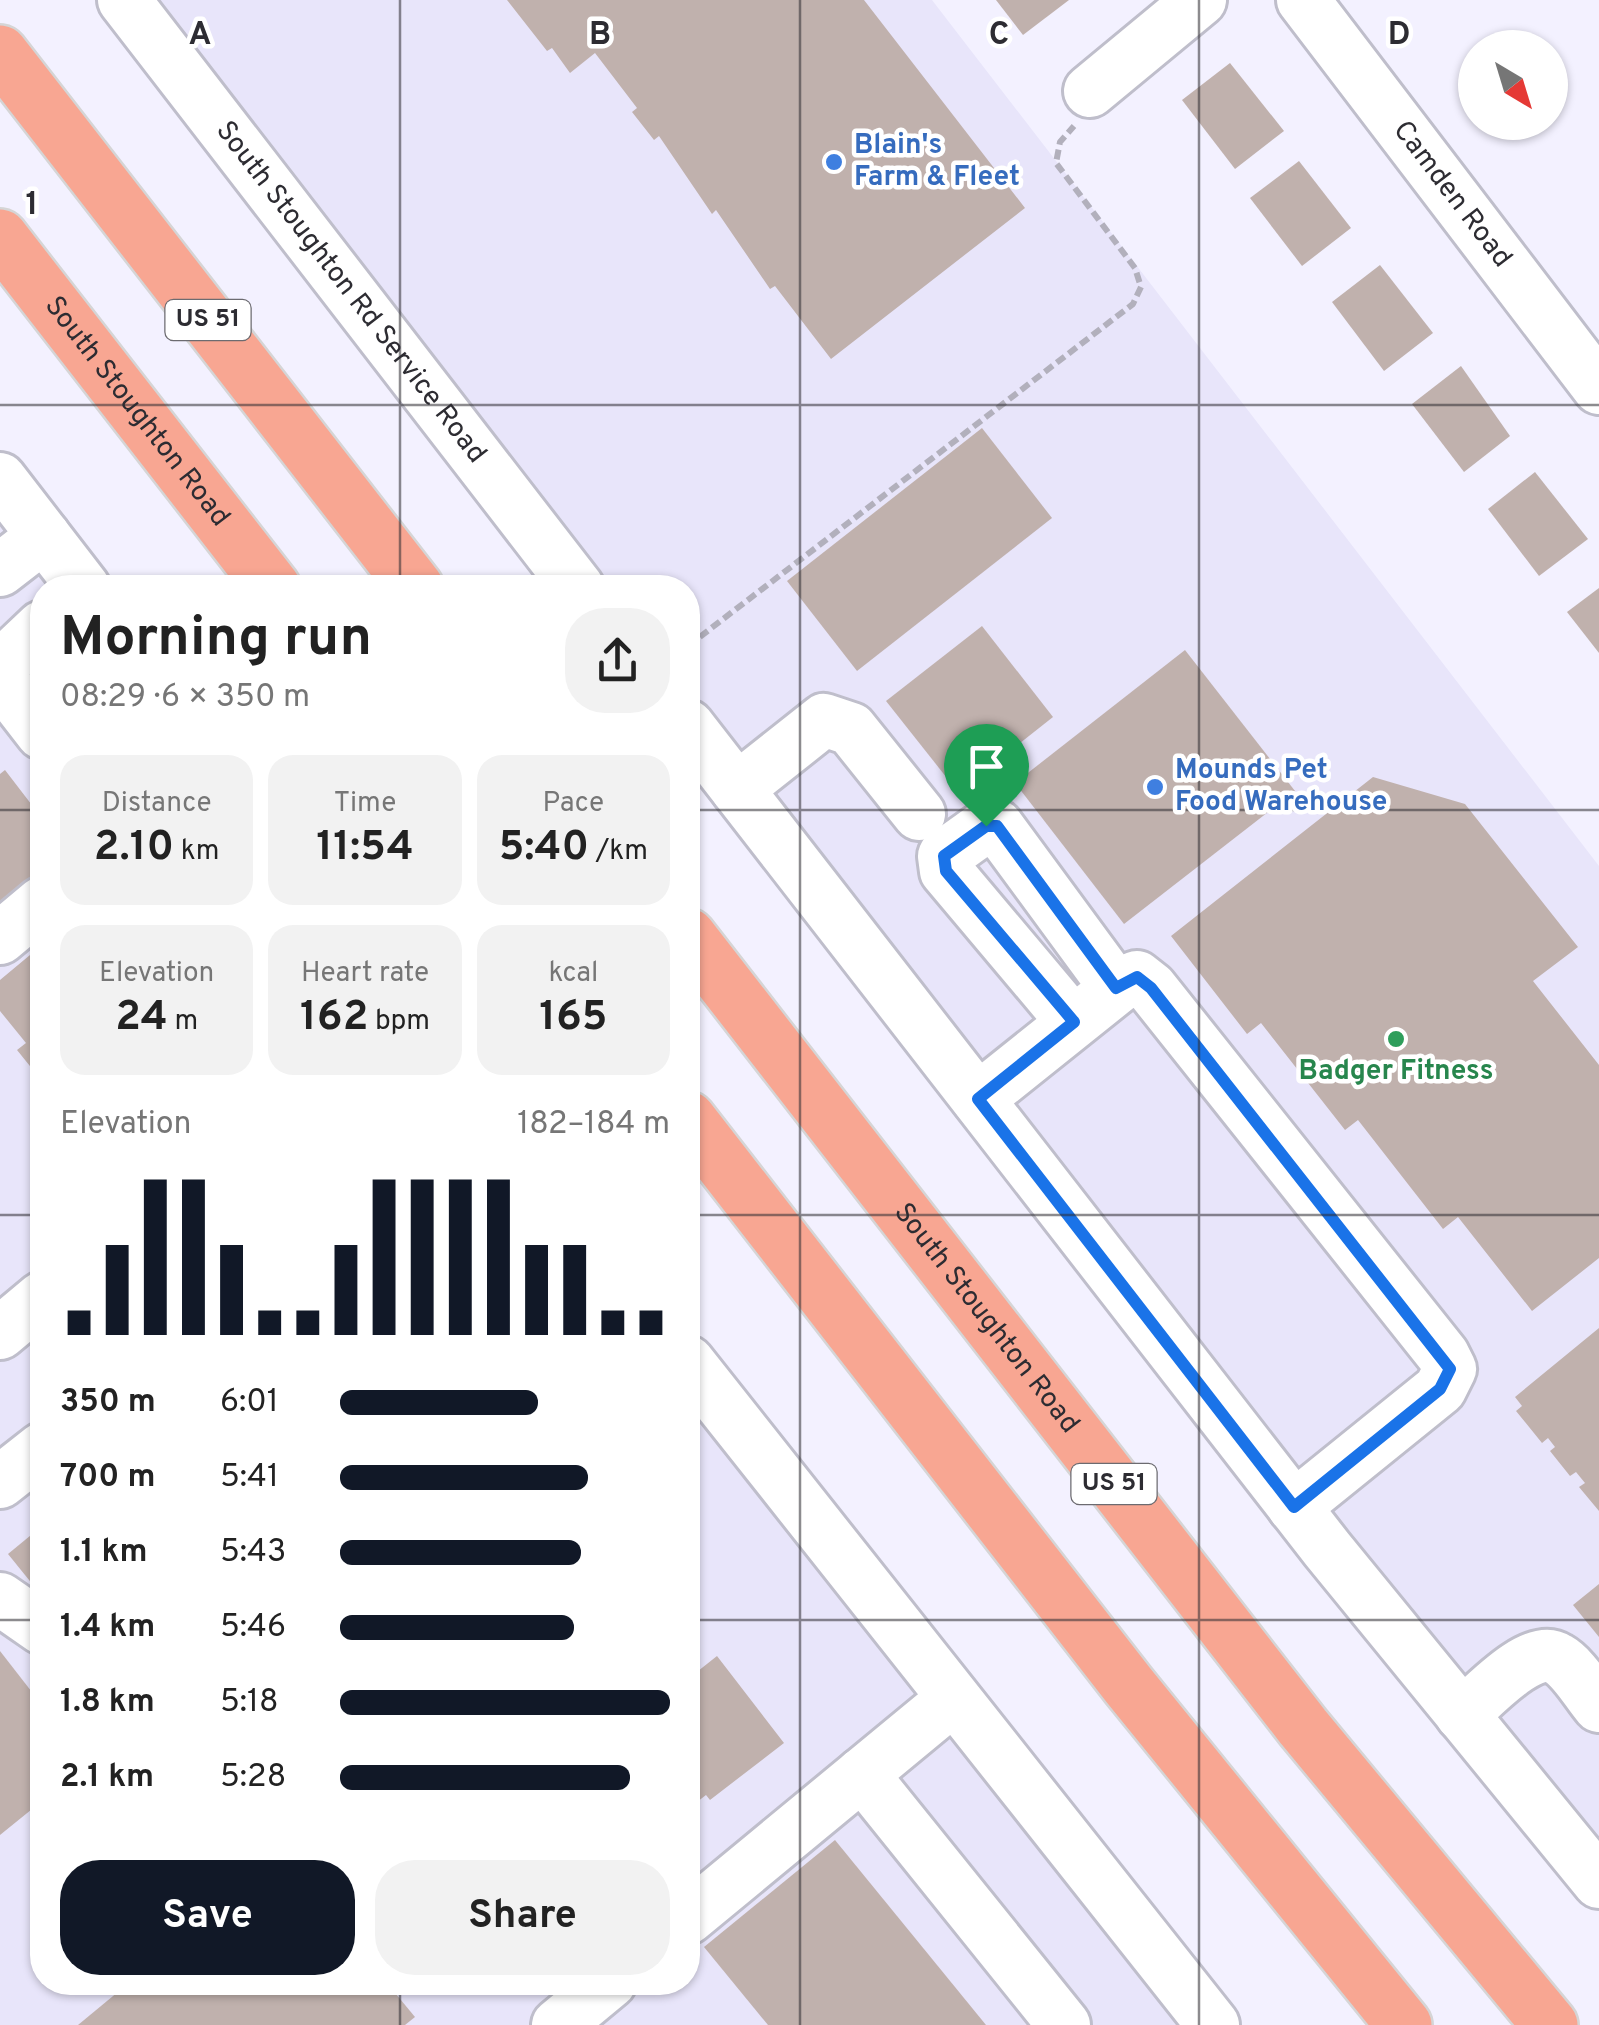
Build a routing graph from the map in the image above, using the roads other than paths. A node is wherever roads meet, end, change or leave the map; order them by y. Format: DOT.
graph roads {
  1 [pos="124,0"];
  2 [pos="1200,0"];
  3 [pos="1304,0"];
  4 [pos="0,53"];
  5 [pos="1090,91"];
  6 [pos="0,238"];
  7 [pos="1599,388"];
  8 [pos="0,479"];
  9 [pos="44,536"];
  10 [pos="0,570"];
  11 [pos="74,575"];
  12 [pos="263,575"];
  13 [pos="406,575"];
  14 [pos="568,575"];
  15 [pos="30,638"];
  16 [pos="0,667"];
  17 [pos="0,679"];
  18 [pos="30,718"];
  19 [pos="700,741"];
  20 [pos="737,788"];
  21 [pos="919,814"];
  22 [pos="30,913"];
  23 [pos="0,938"];
  24 [pos="700,951"];
  25 [pos="1116,988"];
  26 [pos="1074,1022"];
  27 [pos="978,1099"];
  28 [pos="700,1135"];
  29 [pos="700,1377"];
  30 [pos="30,1458"];
  31 [pos="0,1482"];
  32 [pos="1294,1507"];
  33 [pos="0,1599"];
  34 [pos="30,1620"];
  35 [pos="953,1699"];
  36 [pos="1599,1706"];
  37 [pos="1462,1715"];
  38 [pos="862,1774"];
  39 [pos="1599,1882"];
  40 [pos="700,1908"];
  41 [pos="594,1995"];
  42 [pos="558,2025"];
  43 [pos="1064,2025"];
  44 [pos="1213,2025"];
  45 [pos="1404,2025"];
  46 [pos="1550,2025"];
  1 -- 14 [label="street, South Stoughton Rd Service Road"];
  2 -- 5 [label="street"];
  3 -- 7 [label="street, Camden Road"];
  4 -- 13 [label="main road, US 51"];
  6 -- 12 [label="main road, South Stoughton Road"];
  8 -- 9 [label="street"];
  9 -- 10 [label="street"];
  9 -- 11 [label="street"];
  15 -- 16 [label="street"];
  17 -- 18 [label="street"];
  19 -- 20 [label="street"];
  20 -- 21 [label="street"];
  20 -- 27 [label="street"];
  22 -- 23 [label="street"];
  24 -- 46 [label="main road, South Stoughton Road / US 51"];
  25 -- 26 [label="street"];
  25 -- 26 [label="street"];
  25 -- 32 [label="street"];
  26 -- 27 [label="street"];
  27 -- 32 [label="street"];
  28 -- 45 [label="main road"];
  29 -- 35 [label="street"];
  30 -- 31 [label="street"];
  32 -- 37 [label="street"];
  33 -- 34 [label="street"];
  35 -- 38 [label="street"];
  35 -- 44 [label="street"];
  36 -- 37 [label="street"];
  37 -- 39 [label="street"];
  38 -- 40 [label="street"];
  38 -- 43 [label="street"];
  41 -- 42 [label="street"];
}
